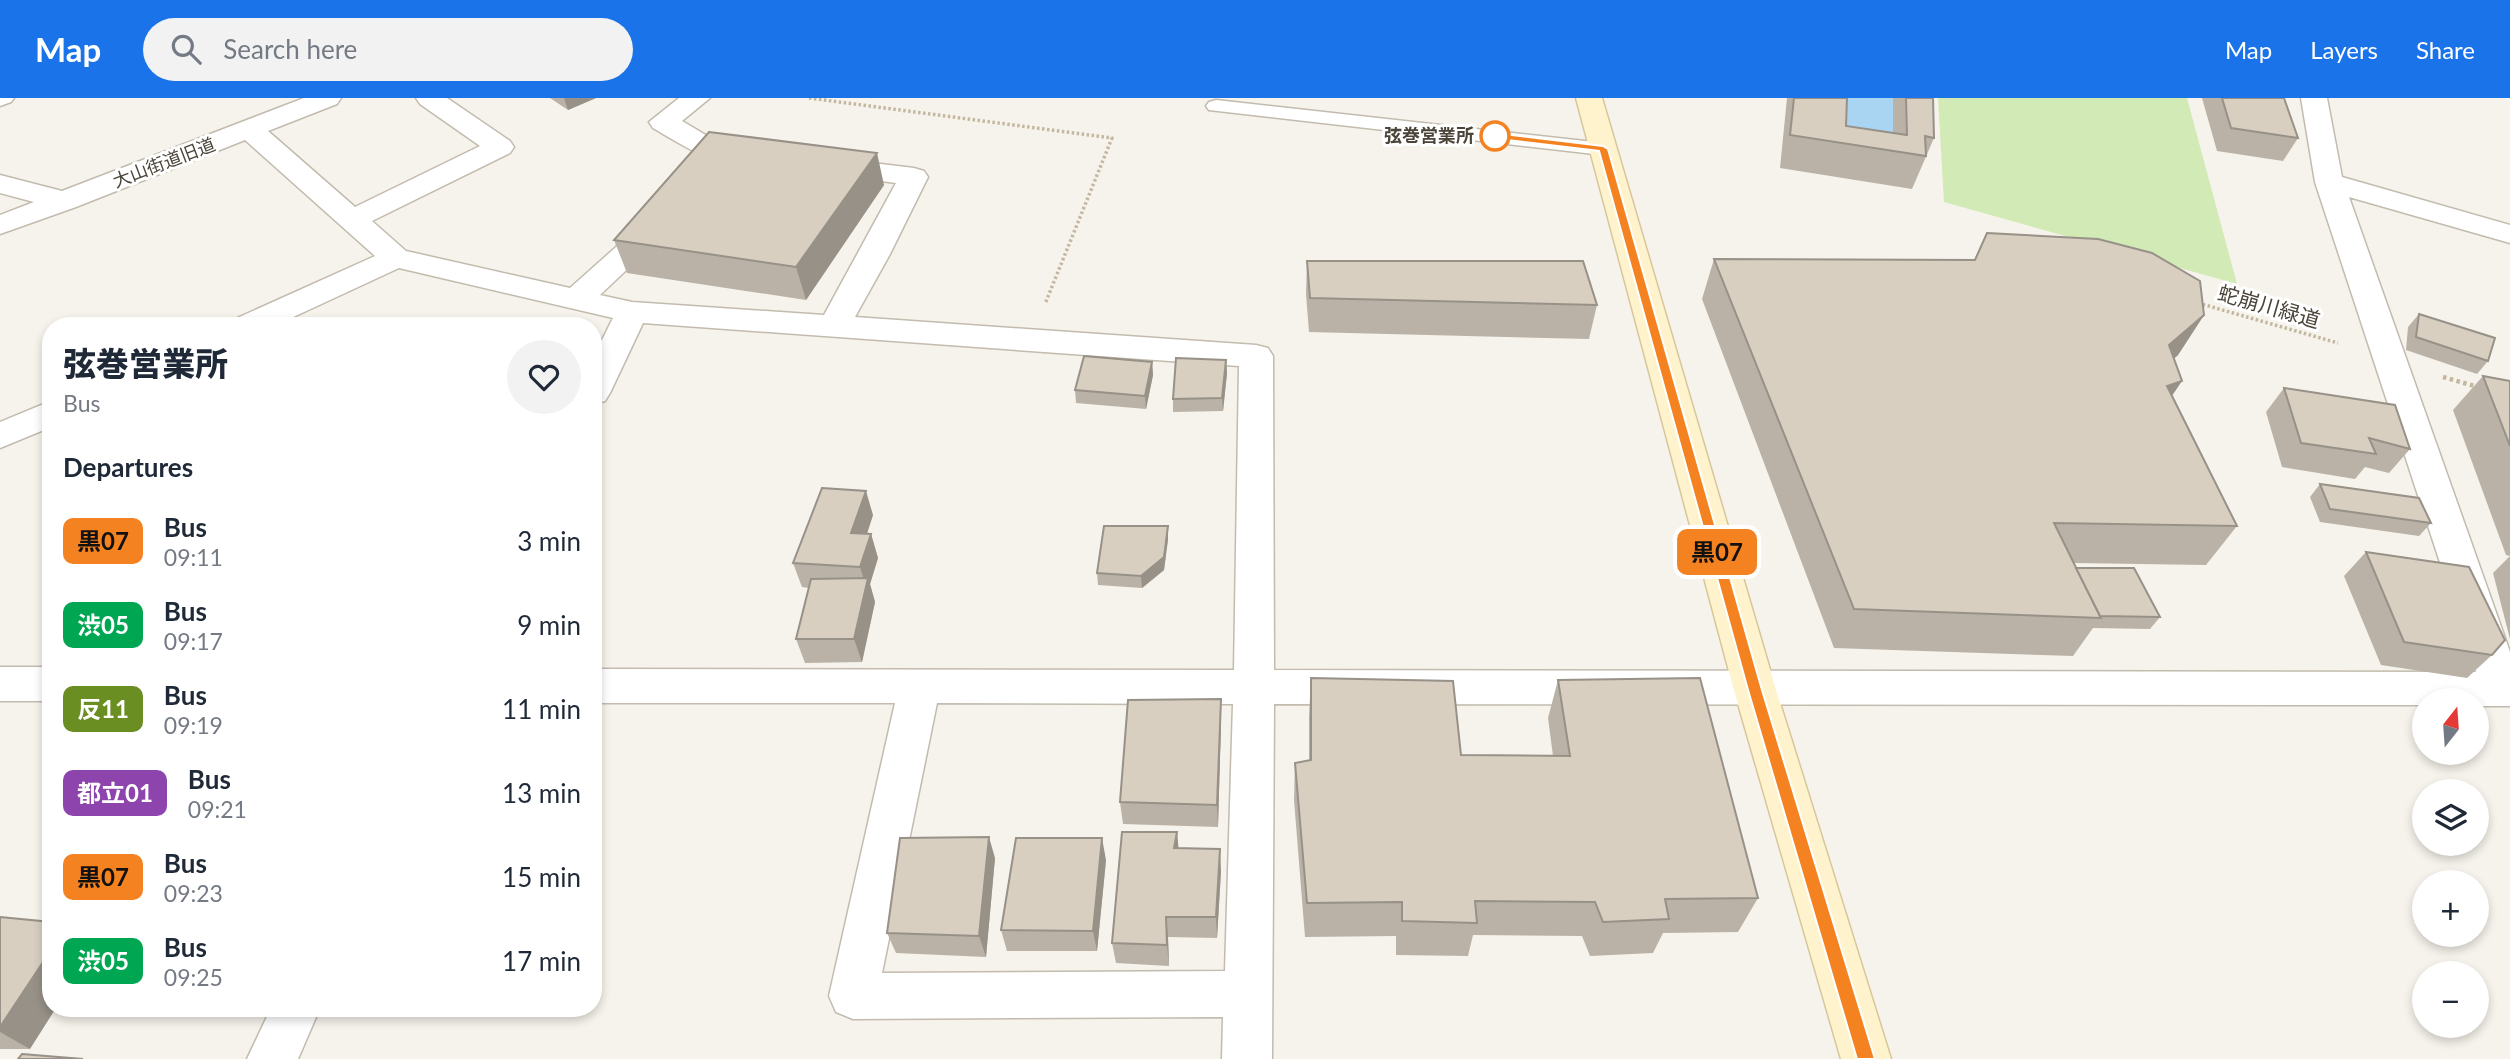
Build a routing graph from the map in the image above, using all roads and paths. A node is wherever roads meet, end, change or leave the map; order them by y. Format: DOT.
graph roads {
  1 [pos="328,98"];
  2 [pos="429,98"];
  3 [pos="697,98"];
  4 [pos="808,98"];
  5 [pos="1589,98"];
  6 [pos="2314,98"];
  7 [pos="1216,106"];
  8 [pos="250,130"];
  9 [pos="1603,149"];
  10 [pos="2329,181"];
  11 [pos="0,184"];
  12 [pos="66,201"];
  13 [pos="671,202"];
  14 [pos="354,219"];
  15 [pos="0,225"];
  16 [pos="2510,233"];
  17 [pos="396,258"];
  18 [pos="576,300"];
  19 [pos="2193,302"];
  20 [pos="632,312"];
  21 [pos="266,317"];
  22 [pos="832,327"];
  23 [pos="1031,340"];
  24 [pos="2392,359"];
  25 [pos="602,374"];
  26 [pos="2486,390"];
  27 [pos="42,417"];
  28 [pos="0,436"];
  29 [pos="0,684"];
  30 [pos="42,684"];
  31 [pos="602,686"];
  32 [pos="919,688"];
  33 [pos="2506,688"];
  34 [pos="1254,689"];
  35 [pos="1755,690"];
  36 [pos="1248,994"];
  37 [pos="292,1017"];
  38 [pos="272,1059"];
  39 [pos="1247,1059"];
  40 [pos="1866,1059"];
  1 -- 8 [label="street, 大山街道旧道"];
  2 -- 14 [label="street"];
  3 -- 22 [label="street"];
  4 -- 23 [label="path"];
  5 -- 9 [label="main road"];
  6 -- 10 [label="street"];
  7 -- 9 [label="lane"];
  8 -- 12 [label="street, 大山街道旧道"];
  8 -- 14 [label="street"];
  9 -- 35 [label="main road"];
  10 -- 16 [label="street"];
  10 -- 24 [label="street"];
  11 -- 12 [label="street"];
  12 -- 15 [label="street, 大山街道旧道"];
  13 -- 18 [label="street"];
  14 -- 17 [label="street"];
  17 -- 18 [label="street"];
  17 -- 21 [label="street"];
  18 -- 20 [label="street"];
  19 -- 24 [label="path, 蛇崩川緑道"];
  20 -- 22 [label="street"];
  20 -- 25 [label="street"];
  22 -- 23 [label="street"];
  23 -- 34 [label="street"];
  24 -- 26 [label="path, 蛇崩川緑道"];
  24 -- 33 [label="street"];
  27 -- 28 [label="street"];
  29 -- 30 [label="street"];
  31 -- 32 [label="street"];
  32 -- 34 [label="street"];
  32 -- 36 [label="street"];
  33 -- 35 [label="street"];
  34 -- 35 [label="street"];
  34 -- 36 [label="street"];
  35 -- 40 [label="main road"];
  36 -- 39 [label="street"];
  37 -- 38 [label="street"];
}
